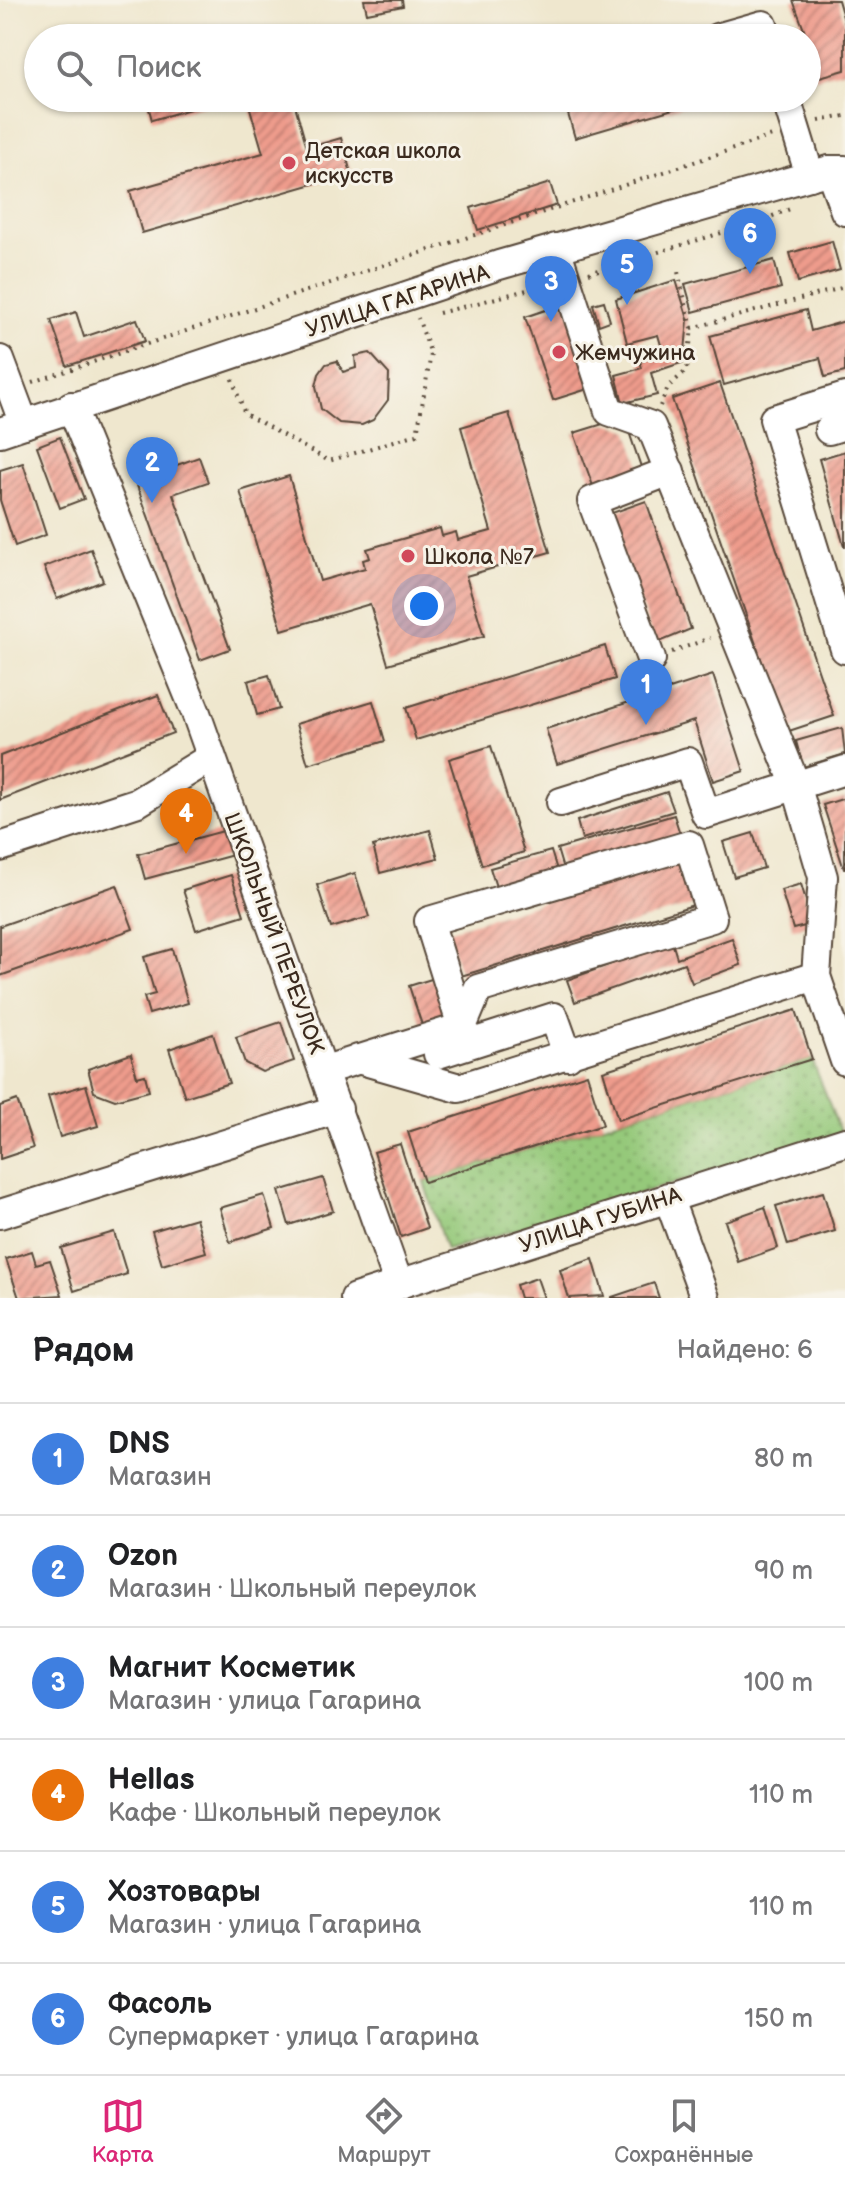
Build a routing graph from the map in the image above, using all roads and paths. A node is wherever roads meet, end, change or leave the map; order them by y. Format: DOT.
graph roads {
  1 [pos="790,112"];
  2 [pos="845,116"];
  3 [pos="795,129"];
  4 [pos="828,172"];
  5 [pos="798,206"];
  6 [pos="845,211"];
  7 [pos="556,248"];
  8 [pos="678,272"];
  9 [pos="566,279"];
  10 [pos="845,287"];
  11 [pos="418,318"];
  12 [pos="404,322"];
  13 [pos="692,328"];
  14 [pos="0,360"];
  15 [pos="246,372"];
  16 [pos="11,389"];
  17 [pos="845,397"];
  18 [pos="71,406"];
  19 [pos="651,426"];
  20 [pos="12,428"];
  21 [pos="670,471"];
  22 [pos="710,638"];
  23 [pos="845,649"];
  24 [pos="651,659"];
  25 [pos="210,758"];
  26 [pos="845,770"];
  27 [pos="797,788"];
  28 [pos="561,802"];
  29 [pos="706,814"];
  30 [pos="689,845"];
  31 [pos="0,847"];
  32 [pos="816,976"];
  33 [pos="462,1027"];
  34 [pos="568,1056"];
  35 [pos="358,1059"];
  36 [pos="845,1061"];
  37 [pos="392,1069"];
  38 [pos="325,1070"];
  39 [pos="338,1109"];
  40 [pos="845,1142"];
  41 [pos="668,1197"];
  42 [pos="0,1214"];
  43 [pos="399,1285"];
  44 [pos="355,1298"];
  45 [pos="705,1298"];
  1 -- 3 [label="street"];
  2 -- 3 [label="path"];
  3 -- 4 [label="street"];
  3 -- 16 [label="path"];
  4 -- 6 [label="street"];
  4 -- 7 [label="street, УЛИЦА ГАГАРИНА"];
  5 -- 9 [label="path"];
  7 -- 9 [label="street"];
  7 -- 18 [label="street, УЛИЦА ГАГАРИНА"];
  8 -- 13 [label="path"];
  9 -- 11 [label="path"];
  9 -- 19 [label="street"];
  10 -- 13 [label="path"];
  11 -- 12 [label="path"];
  11 -- 15 [label="path"];
  13 -- 19 [label="path"];
  14 -- 16 [label="street"];
  16 -- 20 [label="street"];
  17 -- 23 [label="street"];
  18 -- 20 [label="street, УЛИЦА ГАГАРИНА"];
  18 -- 25 [label="street, ШКОЛЬНЫЙ ПЕРЕУЛОК"];
  19 -- 21 [label="street"];
  21 -- 24 [label="street"];
  21 -- 27 [label="street"];
  22 -- 24 [label="path"];
  25 -- 31 [label="street"];
  25 -- 38 [label="street, ШКОЛЬНЫЙ ПЕРЕУЛОК"];
  26 -- 27 [label="street"];
  27 -- 29 [label="street"];
  27 -- 32 [label="street"];
  28 -- 29 [label="street"];
  29 -- 30 [label="street"];
  30 -- 33 [label="street"];
  30 -- 33 [label="street"];
  32 -- 34 [label="street"];
  32 -- 36 [label="street"];
  33 -- 35 [label="street"];
  34 -- 37 [label="street"];
  34 -- 37 [label="street"];
  35 -- 37 [label="street"];
  35 -- 38 [label="street"];
  38 -- 39 [label="street, ШКОЛЬНЫЙ ПЕРЕУЛОК"];
  39 -- 42 [label="street"];
  39 -- 43 [label="street, ШКОЛЬНЫЙ ПЕРЕУЛОК"];
  40 -- 41 [label="street, УЛИЦА ГУБИНА"];
  41 -- 43 [label="street, УЛИЦА ГУБИНА"];
  41 -- 45 [label="street"];
  43 -- 44 [label="street, УЛИЦА ГУБИНА"];
}
